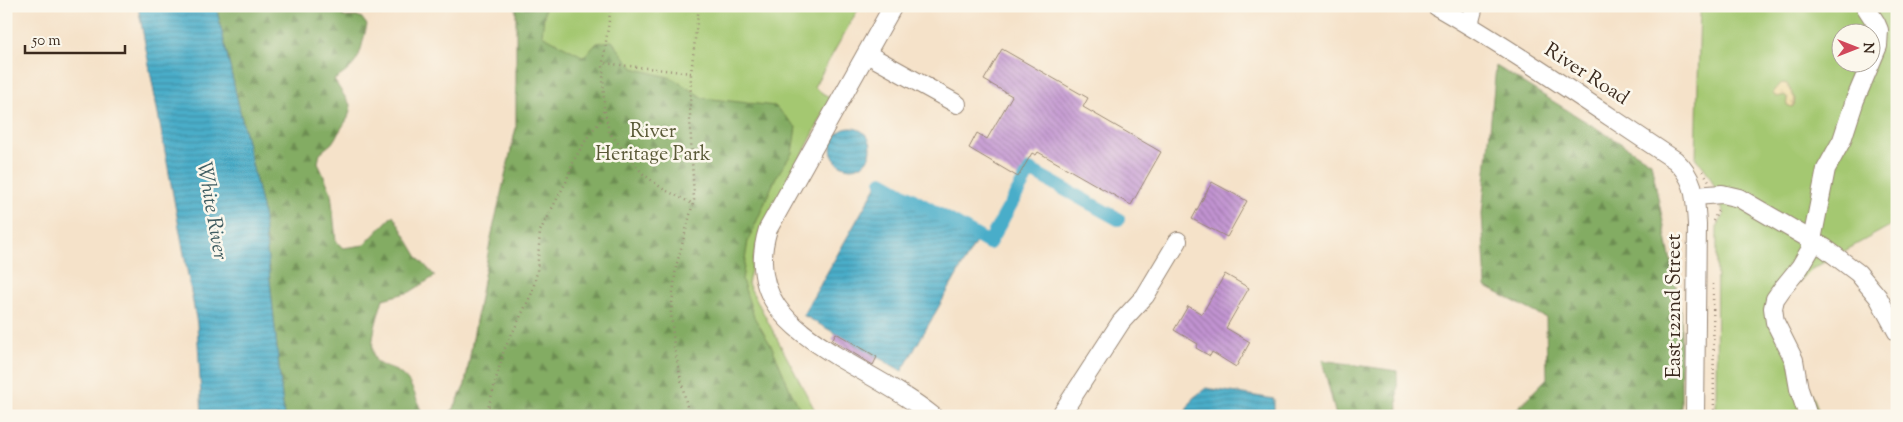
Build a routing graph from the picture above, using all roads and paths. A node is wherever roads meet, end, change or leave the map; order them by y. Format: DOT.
graph roads {
  1 [pos="611,6"];
  2 [pos="699,6"];
  3 [pos="893,6"];
  4 [pos="1436,6"];
  5 [pos="1474,6"];
  6 [pos="1865,6"];
  7 [pos="1469,25"];
  8 [pos="867,54"];
  9 [pos="603,63"];
  10 [pos="691,73"];
  11 [pos="957,104"];
  12 [pos="604,107"];
  13 [pos="1700,167"];
  14 [pos="1704,195"];
  15 [pos="693,204"];
  16 [pos="1713,221"];
  17 [pos="1178,241"];
  18 [pos="1812,241"];
  19 [pos="1713,276"];
  20 [pos="1897,332"];
  21 [pos="486,416"];
  22 [pos="688,416"];
  23 [pos="933,416"];
  24 [pos="1060,416"];
  25 [pos="1696,416"];
  26 [pos="1714,416"];
  27 [pos="1808,416"];
  1 -- 9 [label="path"];
  2 -- 10 [label="path"];
  3 -- 8 [label="street"];
  4 -- 7 [label="street, River Road"];
  5 -- 7 [label="street"];
  6 -- 18 [label="street"];
  7 -- 14 [label="street, River Road"];
  8 -- 11 [label="street"];
  8 -- 23 [label="street"];
  9 -- 10 [label="path"];
  9 -- 12 [label="path"];
  10 -- 15 [label="path"];
  12 -- 15 [label="path"];
  12 -- 21 [label="path"];
  13 -- 14 [label="path"];
  14 -- 16 [label="path"];
  14 -- 18 [label="street"];
  14 -- 25 [label="street, East 122nd Street"];
  15 -- 22 [label="path"];
  17 -- 24 [label="street"];
  18 -- 20 [label="street"];
  18 -- 27 [label="street"];
  19 -- 26 [label="path"];
}
